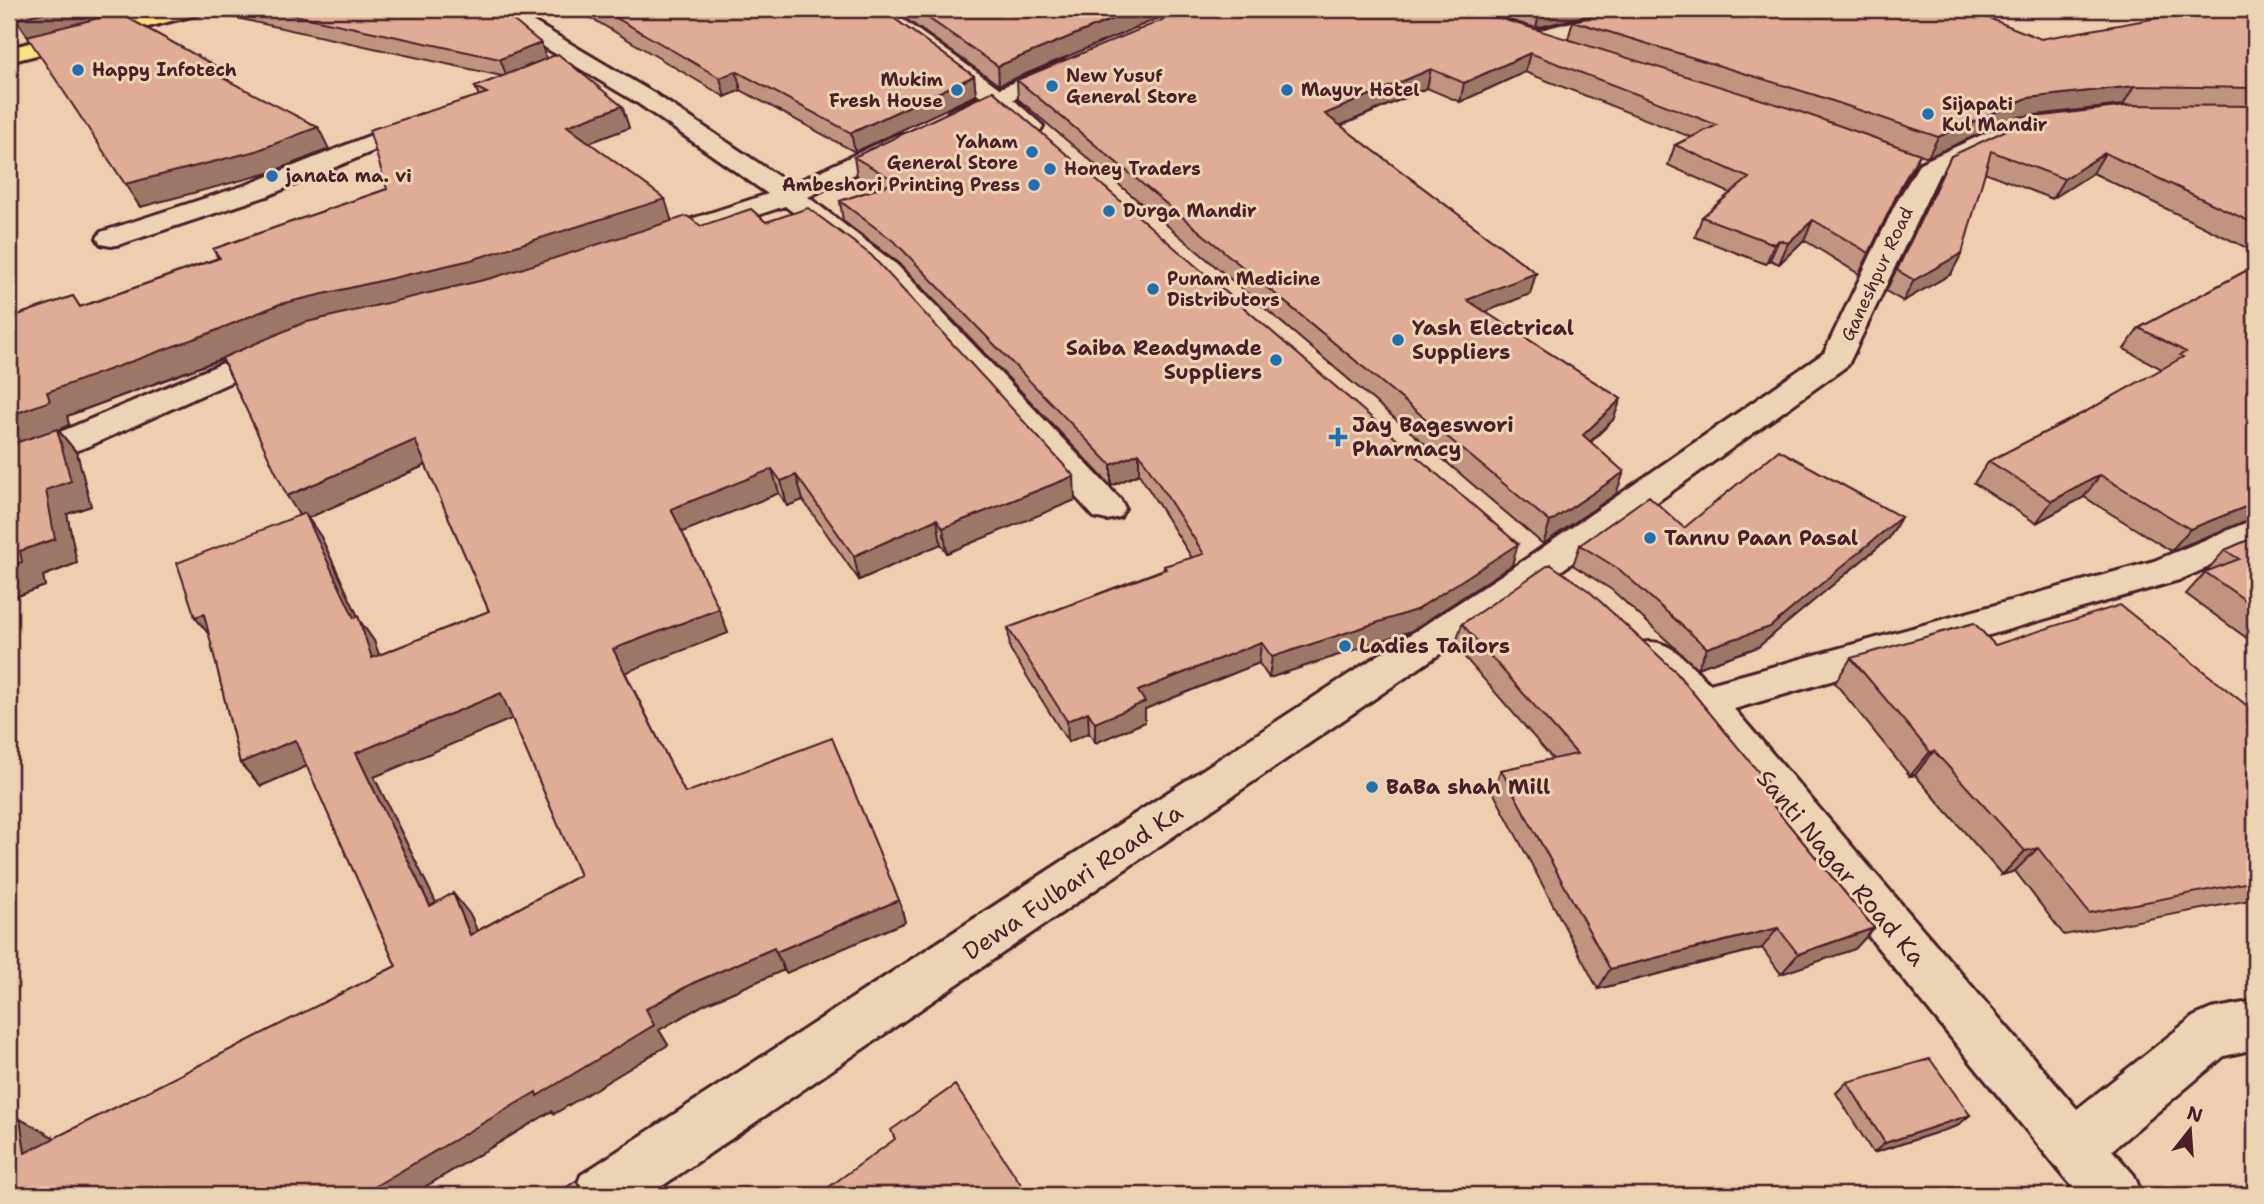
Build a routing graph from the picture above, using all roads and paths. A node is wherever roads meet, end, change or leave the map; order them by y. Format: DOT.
graph roads {
  1 [pos="117,9"];
  2 [pos="191,9"];
  3 [pos="497,9"];
  4 [pos="874,9"];
  5 [pos="1647,9"];
  6 [pos="1507,30"];
  7 [pos="9,36"];
  8 [pos="1533,39"];
  9 [pos="1572,51"];
  10 [pos="9,55"];
  11 [pos="1082,61"];
  12 [pos="996,97"];
  13 [pos="449,111"];
  14 [pos="2017,127"];
  15 [pos="1049,142"];
  16 [pos="789,195"];
  17 [pos="111,238"];
  18 [pos="621,251"];
  19 [pos="306,337"];
  20 [pos="9,463"];
  21 [pos="1107,508"];
  22 [pos="2255,532"];
  23 [pos="1546,567"];
  24 [pos="1625,629"];
  25 [pos="1703,702"];
  26 [pos="2255,1025"];
  27 [pos="2073,1147"];
  28 [pos="601,1195"];
  29 [pos="2114,1195"];
  1 -- 7 [label="main road"];
  2 -- 10 [label="main road"];
  3 -- 16 [label="street"];
  4 -- 12 [label="street"];
  5 -- 8 [label="street"];
  6 -- 8 [label="street"];
  8 -- 9 [label="street"];
  11 -- 12 [label="street"];
  12 -- 15 [label="street"];
  12 -- 16 [label="street"];
  13 -- 17 [label="street"];
  14 -- 23 [label="street, Ganeshpur Road"];
  16 -- 18 [label="street"];
  16 -- 21 [label="street"];
  19 -- 20 [label="street"];
  22 -- 25 [label="street"];
  23 -- 28 [label="street, Dewa Fulbari Road Ka"];
  24 -- 25 [label="street, Santi Nagar Road Ka"];
  25 -- 27 [label="street, Santi Nagar Road Ka"];
  26 -- 27 [label="street"];
  27 -- 29 [label="street, Santi Nagar Road Ka"];
}
